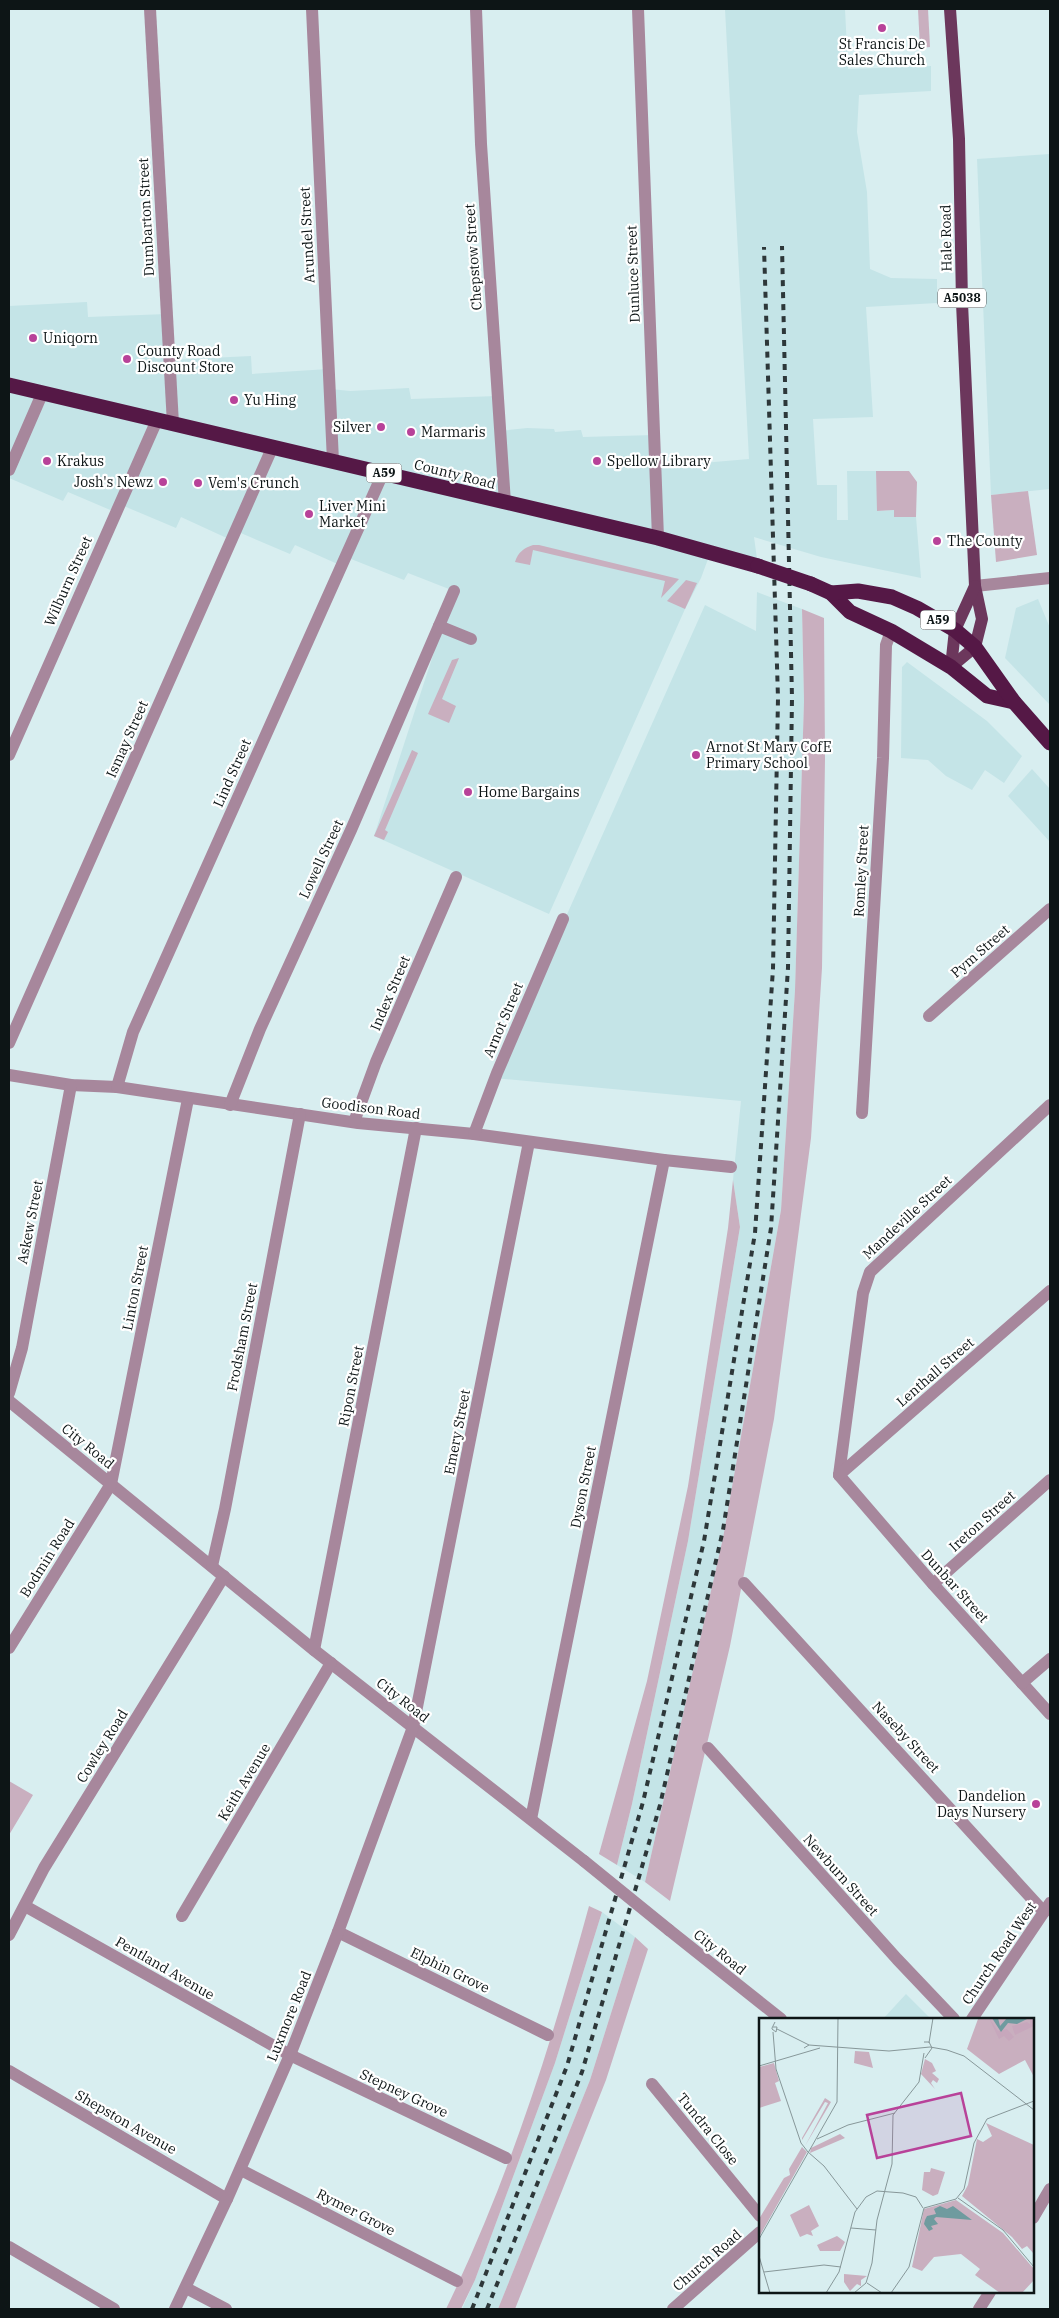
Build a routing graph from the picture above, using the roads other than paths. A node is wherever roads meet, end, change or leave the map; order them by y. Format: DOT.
graph roads {
  1 [pos="150,9"];
  2 [pos="312,9"];
  3 [pos="476,9"];
  4 [pos="638,9"];
  5 [pos="950,9"];
  6 [pos="9,385"];
  7 [pos="42,394"];
  8 [pos="156,420"];
  9 [pos="173,424"];
  10 [pos="273,446"];
  11 [pos="333,461"];
  12 [pos="9,470"];
  13 [pos="383,473"];
  14 [pos="505,502"];
  15 [pos="658,538"];
  16 [pos="1050,578"];
  17 [pos="975,586"];
  18 [pos="454,591"];
  19 [pos="831,593"];
  20 [pos="439,626"];
  21 [pos="955,630"];
  22 [pos="891,631"];
  23 [pos="471,638"];
  24 [pos="975,647"];
  25 [pos="951,667"];
  26 [pos="1014,702"];
  27 [pos="1050,743"];
  28 [pos="9,755"];
  29 [pos="456,877"];
  30 [pos="1050,909"];
  31 [pos="563,919"];
  32 [pos="929,1016"];
  33 [pos="9,1043"];
  34 [pos="9,1075"];
  35 [pos="71,1084"];
  36 [pos="116,1087"];
  37 [pos="188,1098"];
  38 [pos="230,1105"];
  39 [pos="1050,1105"];
  40 [pos="862,1113"];
  41 [pos="300,1114"];
  42 [pos="354,1122"];
  43 [pos="416,1128"];
  44 [pos="474,1134"];
  45 [pos="530,1142"];
  46 [pos="664,1160"];
  47 [pos="731,1167"];
  48 [pos="1050,1291"];
  49 [pos="9,1393"];
  50 [pos="9,1400"];
  51 [pos="839,1475"];
  52 [pos="1050,1480"];
  53 [pos="111,1484"];
  54 [pos="212,1566"];
  55 [pos="224,1576"];
  56 [pos="744,1583"];
  57 [pos="933,1584"];
  58 [pos="9,1648"];
  59 [pos="314,1650"];
  60 [pos="1050,1658"];
  61 [pos="331,1663"];
  62 [pos="1022,1683"];
  63 [pos="1050,1714"];
  64 [pos="413,1727"];
  65 [pos="708,1748"];
  66 [pos="531,1819"];
  67 [pos="25,1906"];
  68 [pos="1047,1908"];
  69 [pos="182,1916"];
  70 [pos="338,1932"];
  71 [pos="9,1935"];
  72 [pos="780,2018"];
  73 [pos="953,2018"];
  74 [pos="973,2018"];
  75 [pos="548,2034"];
  76 [pos="290,2055"];
  77 [pos="9,2071"];
  78 [pos="652,2084"];
  79 [pos="506,2158"];
  80 [pos="241,2170"];
  81 [pos="1050,2189"];
  82 [pos="228,2199"];
  83 [pos="759,2215"];
  84 [pos="1034,2216"];
  85 [pos="759,2233"];
  86 [pos="9,2247"];
  87 [pos="457,2281"];
  88 [pos="186,2288"];
  89 [pos="990,2293"];
  90 [pos="983,2308"];
  91 [pos="114,2309"];
  92 [pos="175,2309"];
  93 [pos="226,2309"];
  94 [pos="673,2309"];
  1 -- 9 [label="street, Dumbarton Street"];
  2 -- 11 [label="street, Arundel Street"];
  3 -- 14 [label="street, Chepstow Street"];
  4 -- 15 [label="street, Dunluce Street"];
  5 -- 17 [label="main road, Hale Road / A5038"];
  6 -- 7 [label="highway, County Road / A59"];
  7 -- 8 [label="highway, County Road / A59"];
  7 -- 12 [label="street"];
  8 -- 9 [label="highway, County Road / A59"];
  8 -- 28 [label="street, Wilburn Street"];
  9 -- 10 [label="highway, County Road / A59"];
  10 -- 11 [label="highway, County Road / A59"];
  10 -- 33 [label="street, Ismay Street"];
  11 -- 13 [label="highway, County Road / A59"];
  13 -- 14 [label="highway, County Road / A59"];
  13 -- 36 [label="street, Lind Street"];
  14 -- 15 [label="highway, County Road / A59"];
  15 -- 19 [label="highway, County Road / A59, bridge"];
  16 -- 17 [label="street"];
  17 -- 21 [label="main road, Hale Road / A5038"];
  17 -- 24 [label="main road, Hale Road / A5038"];
  18 -- 20 [label="street, Lowell Street"];
  19 -- 21 [label="highway, County Road / A59"];
  19 -- 22 [label="highway, County Road / A59"];
  20 -- 23 [label="street"];
  20 -- 38 [label="street, Lowell Street"];
  21 -- 24 [label="highway, County Road / A59"];
  21 -- 25 [label="main road, Hale Road / A5038"];
  22 -- 25 [label="highway, County Road / A59"];
  22 -- 40 [label="street, Romley Street"];
  24 -- 25 [label="main road"];
  24 -- 26 [label="highway, County Road / A59"];
  25 -- 26 [label="highway, County Road / A59"];
  26 -- 27 [label="highway, County Road / A59"];
  29 -- 42 [label="street, Index Street"];
  30 -- 32 [label="street, Pym Street"];
  31 -- 44 [label="street, Arnot Street"];
  34 -- 35 [label="street, Goodison Road"];
  35 -- 36 [label="street, Goodison Road"];
  35 -- 49 [label="street, Askew Street"];
  36 -- 37 [label="street, Goodison Road"];
  37 -- 38 [label="street, Goodison Road"];
  37 -- 53 [label="street, Linton Street"];
  38 -- 41 [label="street, Goodison Road"];
  39 -- 51 [label="street, Mandeville Street"];
  41 -- 42 [label="street, Goodison Road"];
  41 -- 54 [label="street, Frodsham Street"];
  42 -- 43 [label="street, Goodison Road"];
  43 -- 44 [label="street, Goodison Road"];
  43 -- 59 [label="street, Ripon Street"];
  44 -- 45 [label="street, Goodison Road"];
  45 -- 46 [label="street, Goodison Road"];
  45 -- 64 [label="street, Emery Street"];
  46 -- 47 [label="street, Goodison Road"];
  46 -- 66 [label="street, Dyson Street"];
  48 -- 51 [label="street, Lenthall Street"];
  50 -- 53 [label="street, City Road"];
  51 -- 57 [label="street, Dunbar Street"];
  52 -- 57 [label="street, Ireton Street"];
  53 -- 54 [label="street, City Road"];
  53 -- 58 [label="street, Bodmin Road"];
  54 -- 55 [label="street, City Road"];
  55 -- 59 [label="street, City Road"];
  55 -- 67 [label="street, Cowley Road"];
  56 -- 68 [label="street, Naseby Street"];
  57 -- 62 [label="street, Dunbar Street"];
  59 -- 61 [label="street, City Road"];
  60 -- 62 [label="street"];
  61 -- 64 [label="street, City Road"];
  61 -- 69 [label="street, Keith Avenue"];
  62 -- 63 [label="street, Dunbar Street"];
  64 -- 66 [label="street, City Road"];
  64 -- 70 [label="street, Luxmore Road"];
  65 -- 73 [label="street, Newburn Street"];
  66 -- 72 [label="street, City Road, bridge"];
  67 -- 71 [label="street, Cowley Road"];
  67 -- 76 [label="street, Pentland Avenue"];
  68 -- 74 [label="street, Church Road West"];
  70 -- 75 [label="street, Elphin Grove"];
  70 -- 76 [label="street, Luxmore Road"];
  76 -- 79 [label="street, Stepney Grove"];
  76 -- 80 [label="street, Luxmore Road"];
  77 -- 82 [label="street, Shepston Avenue"];
  78 -- 83 [label="street, Tundra Close"];
  80 -- 82 [label="street, Luxmore Road"];
  80 -- 87 [label="street, Rymer Grove"];
  81 -- 84 [label="street"];
  82 -- 88 [label="street, Luxmore Road"];
  85 -- 94 [label="street, Church Road"];
  86 -- 91 [label="street"];
  88 -- 92 [label="street, Luxmore Road"];
  88 -- 93 [label="street"];
  89 -- 90 [label="street"];
}
